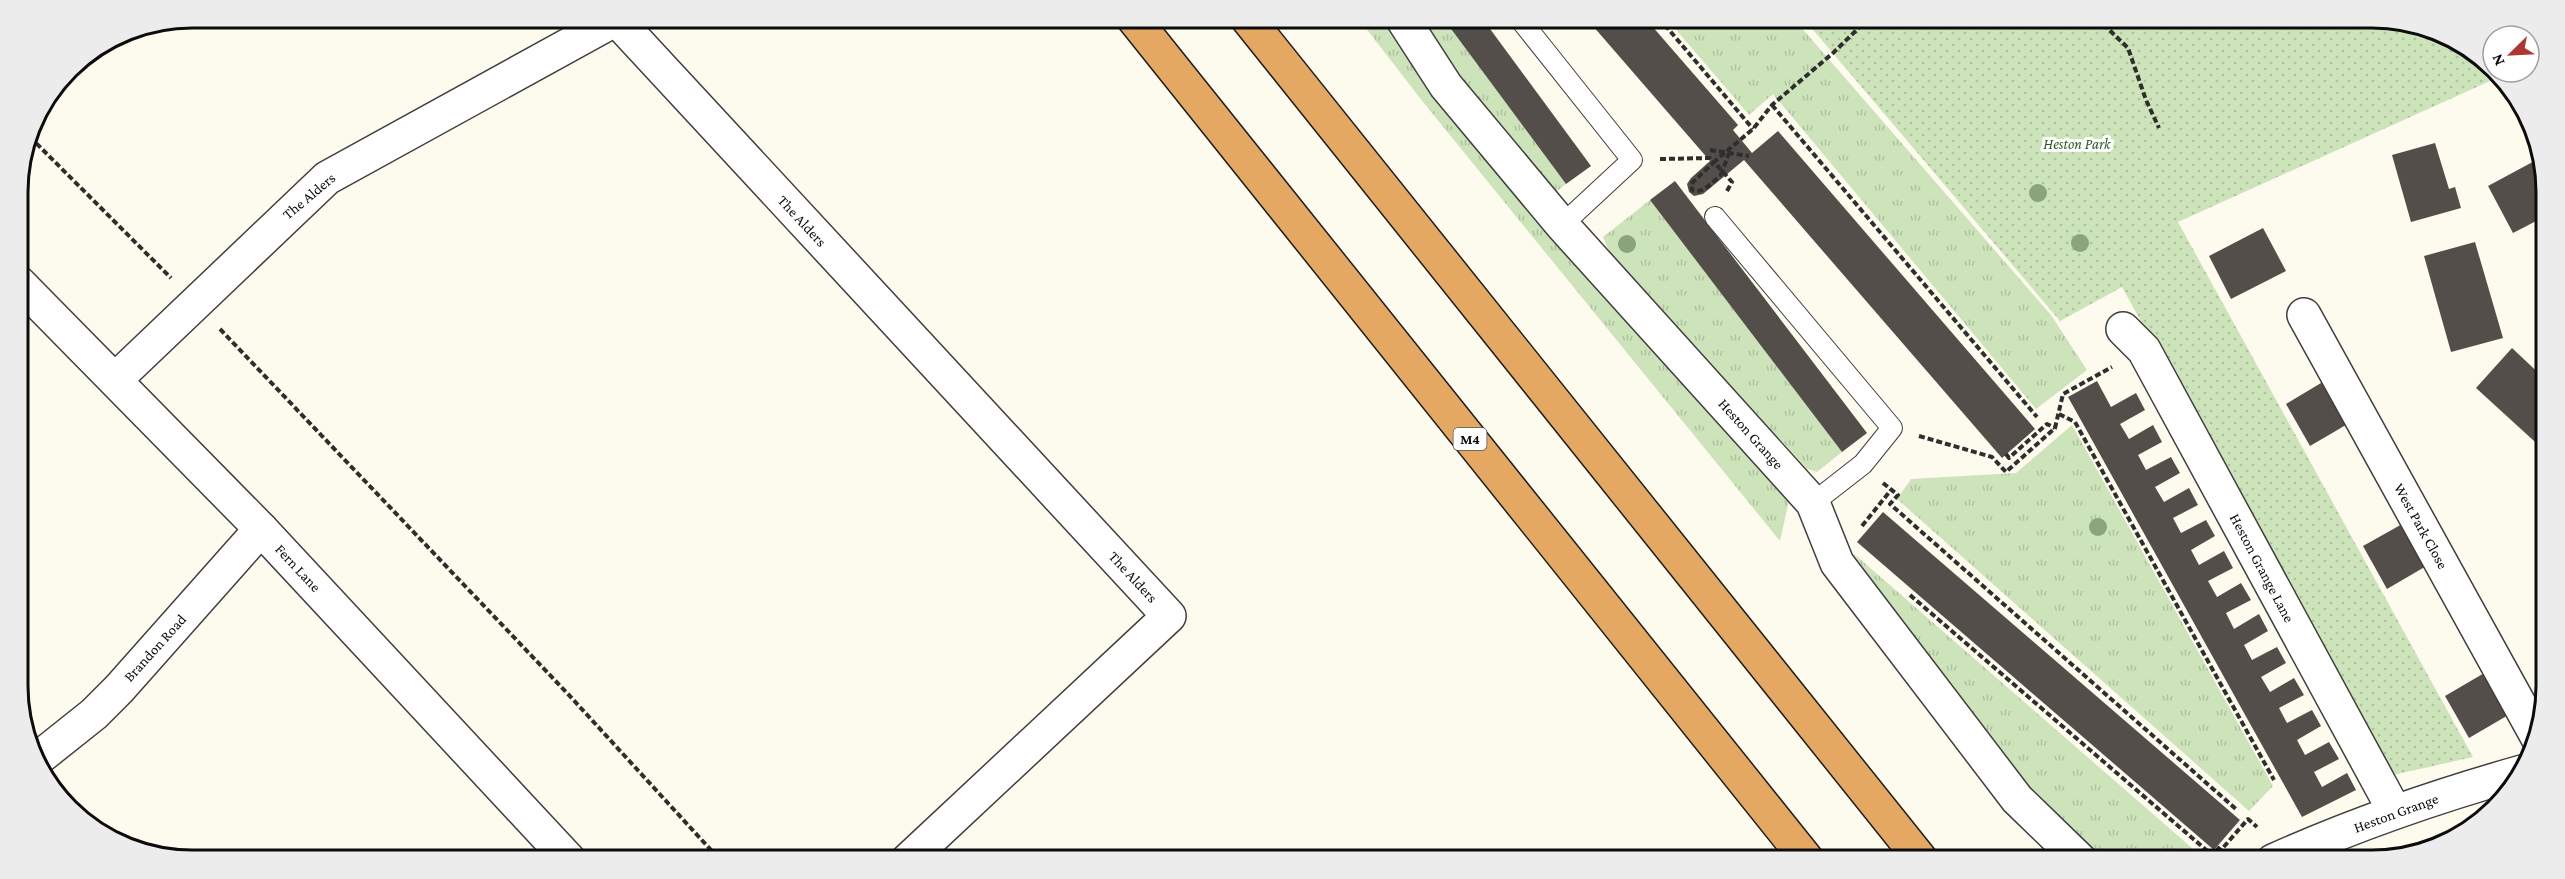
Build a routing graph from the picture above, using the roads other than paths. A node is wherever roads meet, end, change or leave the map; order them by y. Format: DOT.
graph roads {
  1 [pos="598,29"];
  2 [pos="625,29"];
  3 [pos="1142,29"];
  4 [pos="1256,29"];
  5 [pos="1409,29"];
  6 [pos="1528,29"];
  7 [pos="1715,217"];
  8 [pos="1562,225"];
  9 [pos="29,293"];
  10 [pos="2304,315"];
  11 [pos="2134,339"];
  12 [pos="116,380"];
  13 [pos="1813,503"];
  14 [pos="261,529"];
  15 [pos="2532,726"];
  16 [pos="43,755"];
  17 [pos="2509,776"];
  18 [pos="2394,812"];
  19 [pos="560,850"];
  20 [pos="919,850"];
  21 [pos="1799,850"];
  22 [pos="1913,850"];
  23 [pos="2070,850"];
  24 [pos="2300,850"];
  1 -- 12 [label="street, The Alders"];
  2 -- 20 [label="street, The Alders"];
  3 -- 21 [label="highway, M4"];
  4 -- 22 [label="highway"];
  5 -- 8 [label="street, Heston Grange"];
  6 -- 8 [label="lane"];
  7 -- 13 [label="lane"];
  8 -- 13 [label="street, Heston Grange"];
  9 -- 12 [label="street, Fern Lane"];
  10 -- 15 [label="street, West Park Close"];
  11 -- 18 [label="street, Heston Grange Lane"];
  12 -- 14 [label="street, Fern Lane"];
  13 -- 23 [label="street, Heston Grange"];
  14 -- 16 [label="street, Brandon Road"];
  14 -- 19 [label="street, Fern Lane"];
  17 -- 18 [label="street, Heston Grange"];
  18 -- 24 [label="street, Heston Grange"];
}
